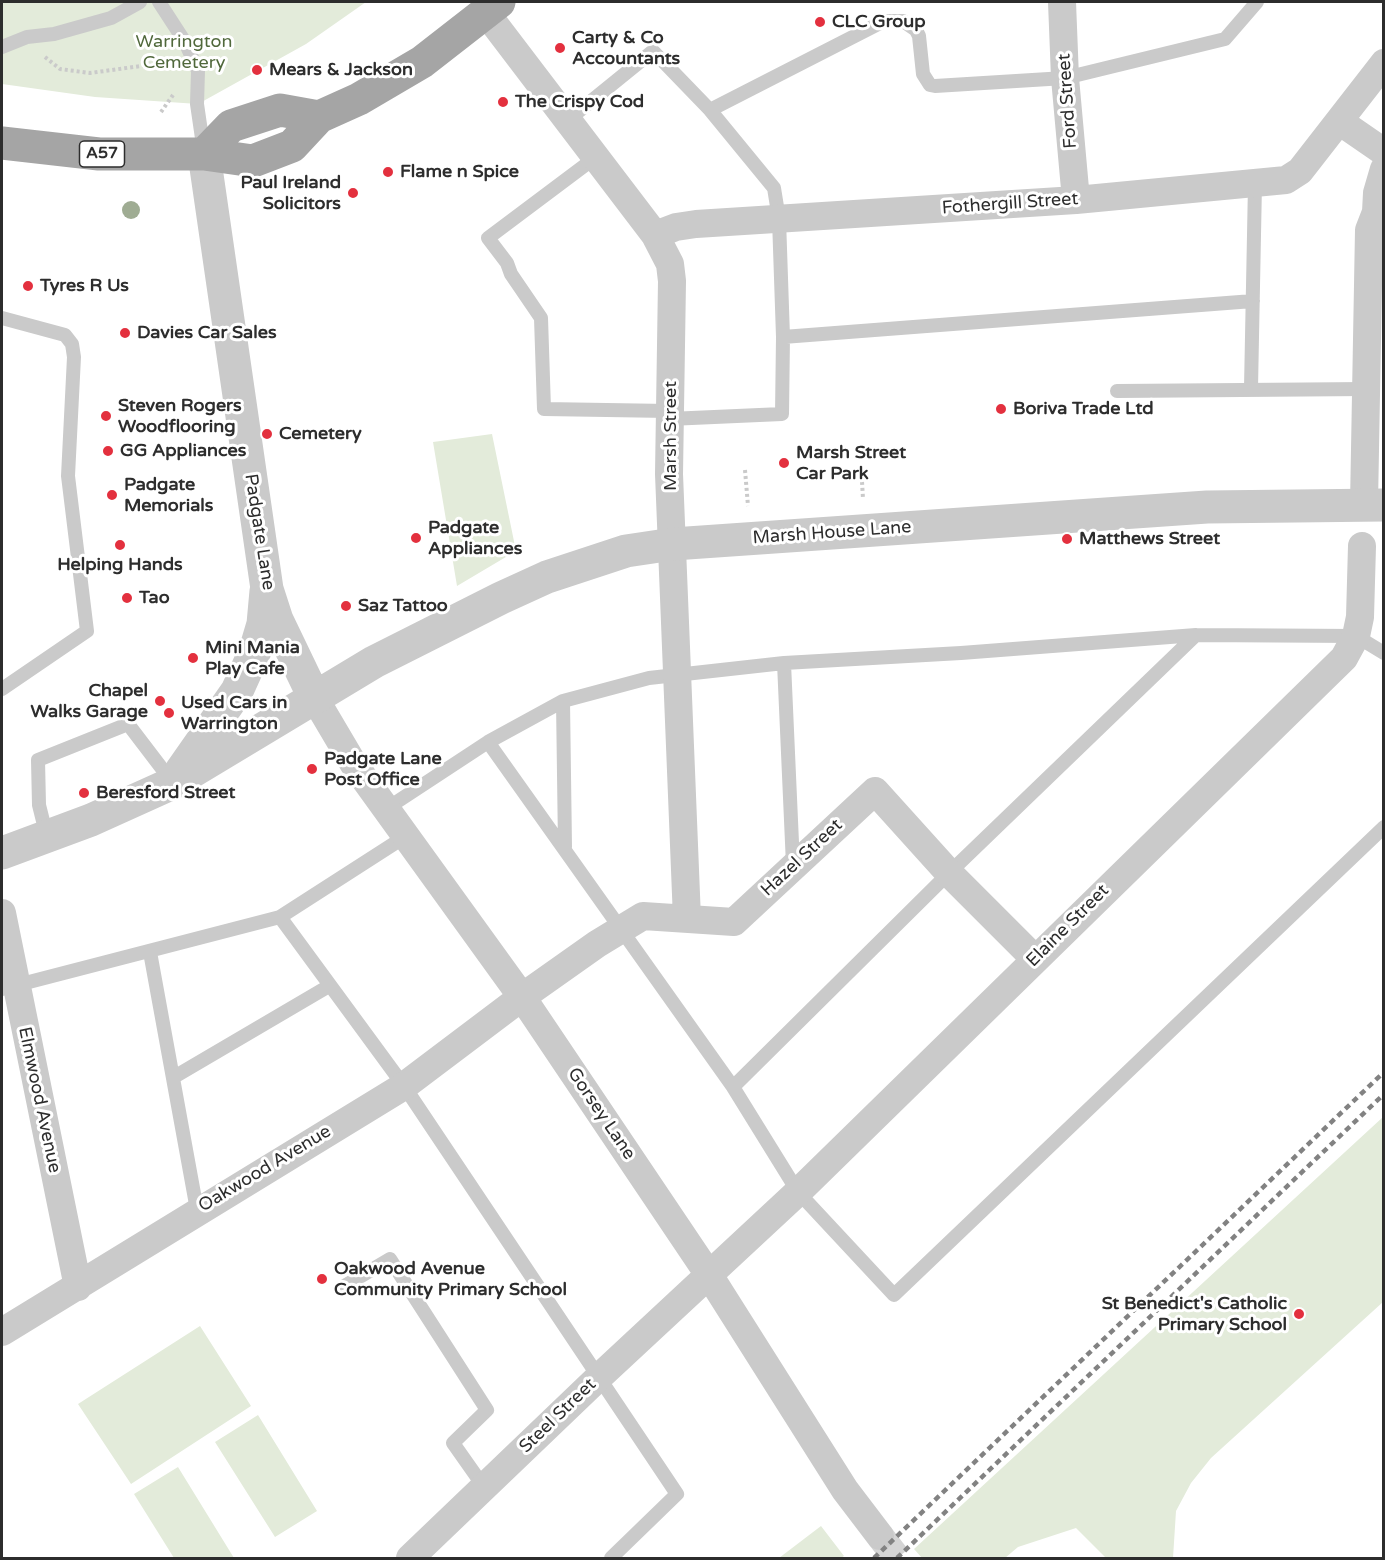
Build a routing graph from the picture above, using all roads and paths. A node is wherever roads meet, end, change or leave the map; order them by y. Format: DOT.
graph roads {
  1 [pos="140,2"];
  2 [pos="159,2"];
  3 [pos="1062,2"];
  4 [pos="1257,2"];
  5 [pos="492,7"];
  6 [pos="27,37"];
  7 [pos="2,47"];
  8 [pos="191,57"];
  9 [pos="171,62"];
  10 [pos="1383,63"];
  11 [pos="173,69"];
  12 [pos="1065,78"];
  13 [pos="174,86"];
  14 [pos="710,110"];
  15 [pos="161,112"];
  16 [pos="568,120"];
  17 [pos="1339,121"];
  18 [pos="2,143"];
  19 [pos="1383,152"];
  20 [pos="204,154"];
  21 [pos="596,157"];
  22 [pos="1383,169"];
  23 [pos="1255,184"];
  24 [pos="1076,200"];
  25 [pos="779,219"];
  26 [pos="655,235"];
  27 [pos="1253,301"];
  28 [pos="2,318"];
  29 [pos="1376,325"];
  30 [pos="783,337"];
  31 [pos="1251,388"];
  32 [pos="1367,389"];
  33 [pos="1117,391"];
  34 [pos="669,415"];
  35 [pos="861,464"];
  36 [pos="746,470"];
  37 [pos="1374,504"];
  38 [pos="864,508"];
  39 [pos="748,516"];
  40 [pos="673,544"];
  41 [pos="1362,546"];
  42 [pos="267,589"];
  43 [pos="1196,635"];
  44 [pos="1356,636"];
  45 [pos="1383,653"];
  46 [pos="784,663"];
  47 [pos="677,676"];
  48 [pos="2,689"];
  49 [pos="314,697"];
  50 [pos="563,701"];
  51 [pos="488,742"];
  52 [pos="173,783"];
  53 [pos="386,809"];
  54 [pos="1383,827"];
  55 [pos="406,836"];
  56 [pos="47,837"];
  57 [pos="565,847"];
  58 [pos="2,853"];
  59 [pos="793,867"];
  60 [pos="949,873"];
  61 [pos="2,913"];
  62 [pos="280,916"];
  63 [pos="687,920"];
  64 [pos="621,928"];
  65 [pos="150,952"];
  66 [pos="1035,959"];
  67 [pos="329,986"];
  68 [pos="9,987"];
  69 [pos="522,997"];
  70 [pos="174,1077"];
  71 [pos="404,1086"];
  72 [pos="733,1087"];
  73 [pos="798,1192"];
  74 [pos="197,1210"];
  75 [pos="709,1275"];
  76 [pos="78,1287"];
  77 [pos="341,1288"];
  78 [pos="2,1332"];
  79 [pos="598,1378"];
  80 [pos="484,1487"];
  81 [pos="880,1536"];
  82 [pos="410,1558"];
  83 [pos="611,1558"];
  1 -- 6 [label="lane"];
  2 -- 8 [label="lane"];
  3 -- 12 [label="street, Ford Street"];
  4 -- 12 [label="lane"];
  5 -- 16 [label="street, Marsh Street"];
  5 -- 20 [label="main road"];
  6 -- 7 [label="lane"];
  6 -- 9 [label="path"];
  8 -- 9 [label="path"];
  8 -- 20 [label="lane"];
  9 -- 11 [label="path"];
  10 -- 17 [label="street, Fothergill Street"];
  12 -- 14 [label="lane"];
  12 -- 24 [label="street, Ford Street"];
  13 -- 15 [label="path"];
  14 -- 16 [label="lane"];
  14 -- 25 [label="lane"];
  16 -- 21 [label="street, Marsh Street"];
  17 -- 19 [label="street"];
  17 -- 23 [label="street, Fothergill Street"];
  18 -- 20 [label="main road, A57"];
  20 -- 42 [label="street, Padgate Lane"];
  21 -- 26 [label="street, Marsh Street"];
  21 -- 34 [label="lane"];
  22 -- 29 [label="street"];
  23 -- 24 [label="street, Fothergill Street"];
  23 -- 27 [label="lane"];
  24 -- 25 [label="street, Fothergill Street"];
  25 -- 26 [label="street, Fothergill Street"];
  25 -- 30 [label="lane"];
  26 -- 34 [label="street, Marsh Street"];
  27 -- 30 [label="lane"];
  27 -- 31 [label="lane"];
  28 -- 48 [label="lane"];
  29 -- 32 [label="street"];
  30 -- 34 [label="lane"];
  31 -- 32 [label="lane"];
  31 -- 33 [label="lane"];
  32 -- 37 [label="street"];
  34 -- 40 [label="street, Marsh Street"];
  35 -- 38 [label="path"];
  36 -- 39 [label="path"];
  37 -- 40 [label="street, Marsh House Lane"];
  40 -- 47 [label="street, Marsh Street"];
  40 -- 49 [label="street, Marsh House Lane"];
  41 -- 44 [label="street, Elaine Street"];
  42 -- 49 [label="street, Padgate Lane"];
  42 -- 52 [label="street"];
  43 -- 44 [label="lane"];
  43 -- 46 [label="lane"];
  43 -- 60 [label="lane"];
  44 -- 45 [label="lane"];
  44 -- 66 [label="street, Elaine Street"];
  46 -- 47 [label="lane"];
  46 -- 59 [label="lane"];
  47 -- 50 [label="lane"];
  47 -- 63 [label="street, Marsh Street"];
  49 -- 52 [label="street"];
  49 -- 53 [label="street, Gorsey Lane"];
  50 -- 51 [label="lane"];
  50 -- 57 [label="lane"];
  51 -- 53 [label="lane"];
  51 -- 57 [label="lane"];
  52 -- 56 [label="street"];
  52 -- 56 [label="lane"];
  53 -- 55 [label="street, Gorsey Lane"];
  54 -- 73 [label="lane"];
  55 -- 62 [label="lane"];
  55 -- 69 [label="street, Gorsey Lane"];
  56 -- 58 [label="street"];
  57 -- 64 [label="lane"];
  59 -- 60 [label="street, Hazel Street"];
  59 -- 63 [label="street, Hazel Street"];
  60 -- 66 [label="street, Hazel Street"];
  60 -- 72 [label="lane"];
  61 -- 68 [label="street, Elmwood Avenue"];
  62 -- 65 [label="lane"];
  62 -- 67 [label="lane"];
  63 -- 64 [label="street, Hazel Street"];
  64 -- 69 [label="street, Hazel Street"];
  64 -- 72 [label="lane"];
  65 -- 68 [label="lane"];
  65 -- 70 [label="lane"];
  66 -- 73 [label="street, Elaine Street"];
  67 -- 70 [label="lane"];
  67 -- 71 [label="lane"];
  68 -- 76 [label="street, Elmwood Avenue"];
  69 -- 71 [label="street, Oakwood Avenue"];
  69 -- 75 [label="street, Gorsey Lane"];
  70 -- 74 [label="lane"];
  71 -- 74 [label="street, Oakwood Avenue"];
  71 -- 79 [label="lane"];
  72 -- 73 [label="lane"];
  73 -- 75 [label="street, Elaine Street"];
  74 -- 76 [label="street, Oakwood Avenue"];
  75 -- 79 [label="street, Steel Street"];
  75 -- 81 [label="street, Gorsey Lane"];
  76 -- 78 [label="street, Oakwood Avenue"];
  77 -- 80 [label="lane"];
  79 -- 80 [label="street, Steel Street"];
  79 -- 83 [label="lane"];
  80 -- 82 [label="street, Steel Street"];
}
